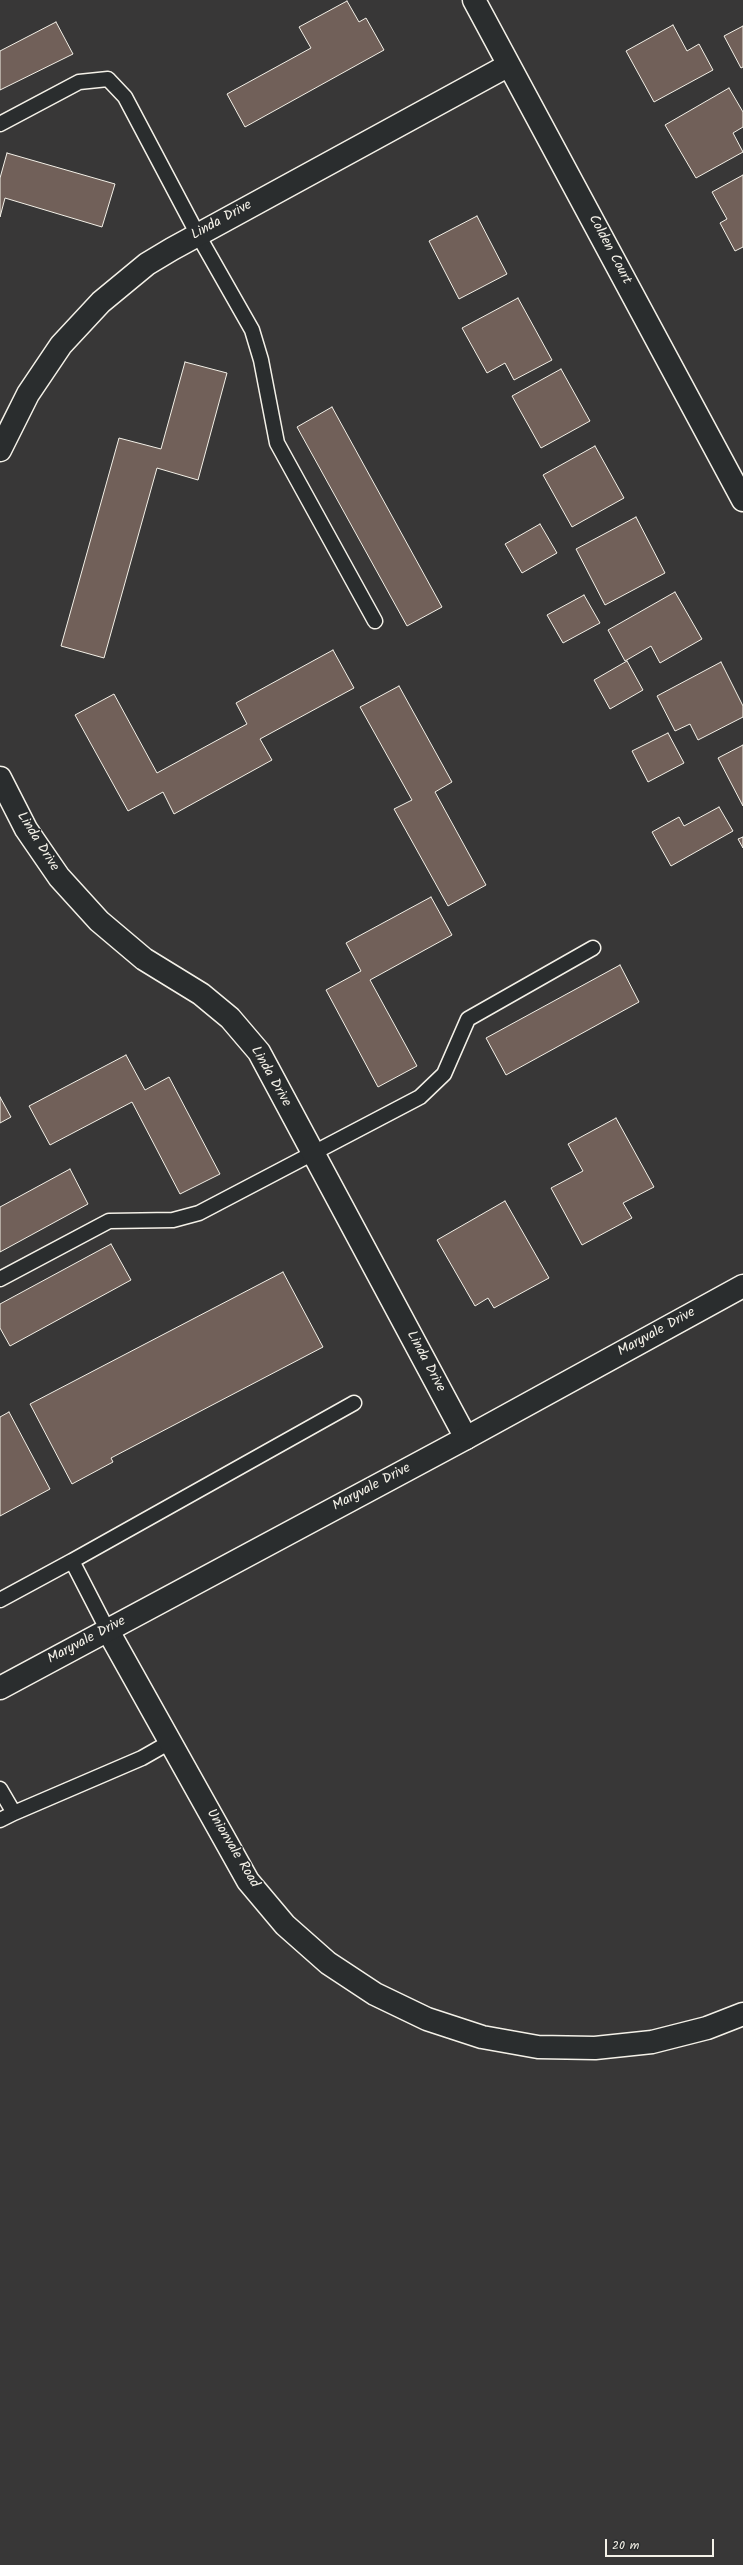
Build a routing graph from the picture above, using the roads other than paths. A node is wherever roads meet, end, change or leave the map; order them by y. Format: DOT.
graph roads {
  1 [pos="474,0"];
  2 [pos="509,64"];
  3 [pos="0,124"];
  4 [pos="198,234"];
  5 [pos="0,450"];
  6 [pos="743,500"];
  7 [pos="375,621"];
  8 [pos="0,778"];
  9 [pos="593,948"];
  10 [pos="312,1154"];
  11 [pos="0,1279"];
  12 [pos="743,1286"];
  13 [pos="354,1403"];
  14 [pos="466,1438"];
  15 [pos="72,1561"];
  16 [pos="0,1600"];
  17 [pos="107,1630"];
  18 [pos="0,1688"];
  19 [pos="170,1742"];
  20 [pos="0,1789"];
  21 [pos="14,1813"];
  22 [pos="0,1820"];
  23 [pos="743,2014"];
  1 -- 2 [label="street, Colden Court"];
  2 -- 4 [label="street, Linda Drive"];
  2 -- 6 [label="street, Colden Court"];
  3 -- 4 [label="lane"];
  4 -- 5 [label="street, Linda Drive"];
  4 -- 7 [label="lane"];
  8 -- 10 [label="street, Linda Drive"];
  9 -- 10 [label="lane"];
  10 -- 11 [label="lane"];
  10 -- 14 [label="street, Linda Drive"];
  12 -- 14 [label="street, Maryvale Drive"];
  13 -- 15 [label="lane"];
  14 -- 17 [label="street, Maryvale Drive"];
  15 -- 16 [label="lane"];
  15 -- 17 [label="lane"];
  17 -- 18 [label="street, Maryvale Drive"];
  17 -- 19 [label="street, Unionvale Road"];
  19 -- 21 [label="lane"];
  19 -- 23 [label="street, Unionvale Road"];
  20 -- 21 [label="lane"];
  21 -- 22 [label="lane"];
}
